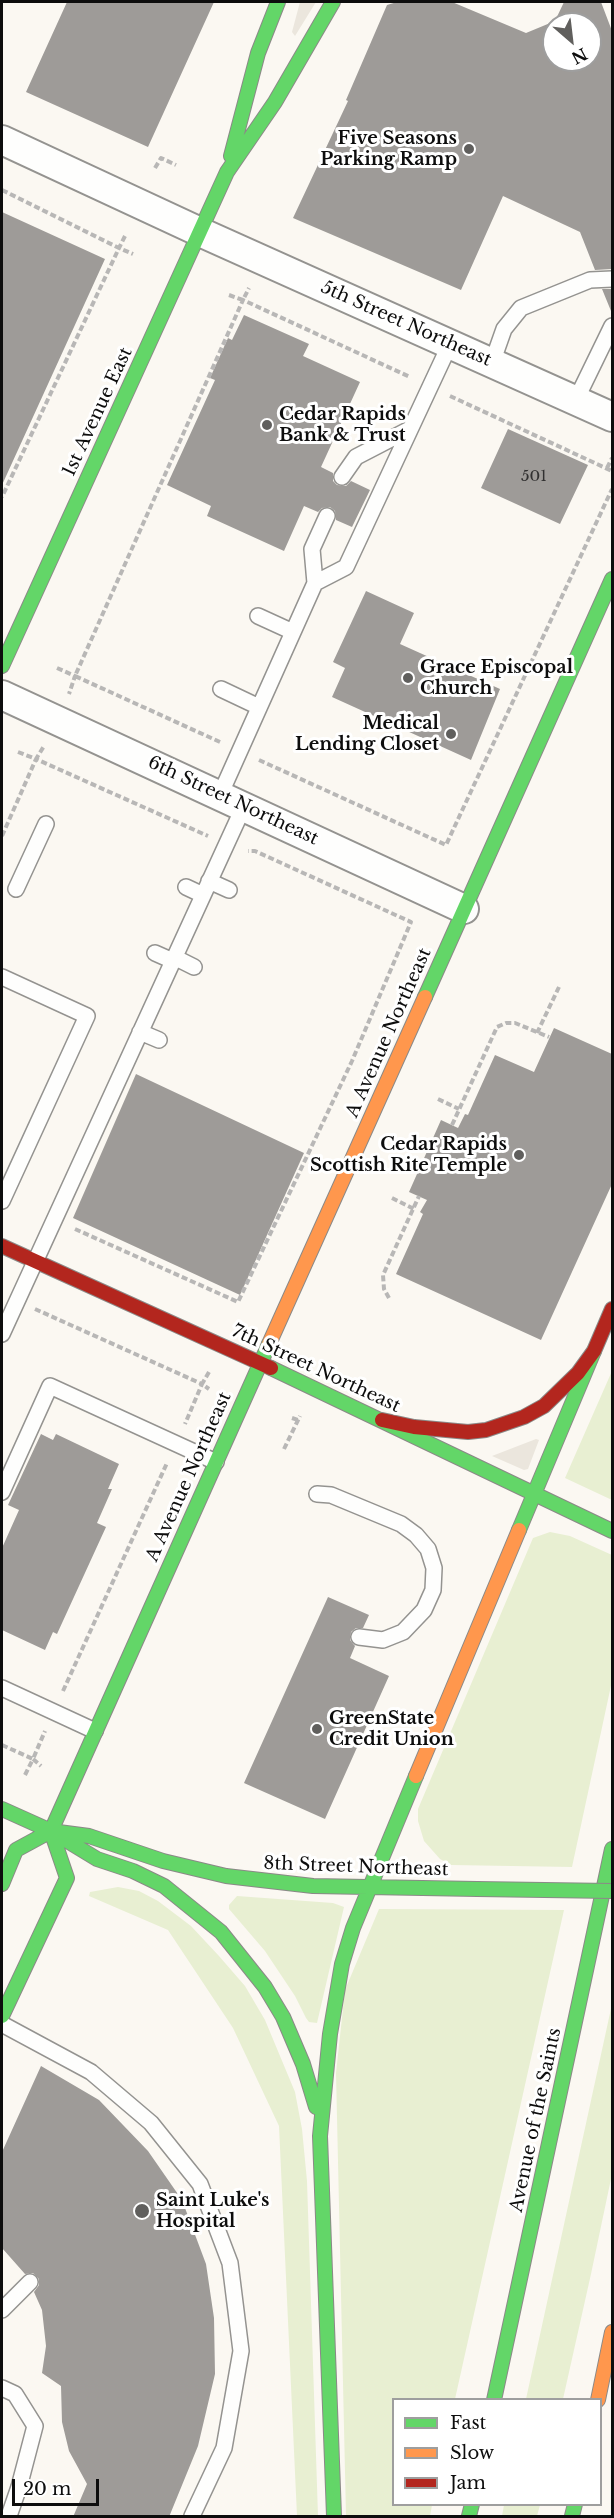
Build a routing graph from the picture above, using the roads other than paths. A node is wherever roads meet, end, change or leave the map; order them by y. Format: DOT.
graph roads {
  1 [pos="278,2"];
  2 [pos="333,2"];
  3 [pos="2,140"];
  4 [pos="227,172"];
  5 [pos="200,232"];
  6 [pos="612,279"];
  7 [pos="612,326"];
  8 [pos="450,344"];
  9 [pos="492,363"];
  10 [pos="576,400"];
  11 [pos="612,417"];
  12 [pos="410,429"];
  13 [pos="342,477"];
  14 [pos="327,516"];
  15 [pos="612,579"];
  16 [pos="315,583"];
  17 [pos="258,616"];
  18 [pos="293,632"];
  19 [pos="2,666"];
  20 [pos="221,689"];
  21 [pos="2,694"];
  22 [pos="259,707"];
  23 [pos="232,801"];
  24 [pos="46,824"];
  25 [pos="186,887"];
  26 [pos="206,888"];
  27 [pos="16,889"];
  28 [pos="229,890"];
  29 [pos="465,909"];
  30 [pos="155,953"];
  31 [pos="173,959"];
  32 [pos="194,967"];
  33 [pos="2,977"];
  34 [pos="140,1032"];
  35 [pos="159,1040"];
  36 [pos="2,1201"];
  37 [pos="2,1246"];
  38 [pos="35,1261"];
  39 [pos="612,1310"];
  40 [pos="2,1334"];
  41 [pos="594,1351"];
  42 [pos="261,1363"];
  43 [pos="382,1420"];
  44 [pos="216,1462"];
  45 [pos="2,1492"];
  46 [pos="317,1494"];
  47 [pos="533,1494"];
  48 [pos="612,1531"];
  49 [pos="359,1637"];
  50 [pos="2,1688"];
  51 [pos="95,1731"];
  52 [pos="2,1809"];
  53 [pos="51,1831"];
  54 [pos="612,1849"];
  55 [pos="2,1884"];
  56 [pos="370,1888"];
  57 [pos="612,1890"];
  58 [pos="2,2016"];
  59 [pos="2,2024"];
  60 [pos="320,2136"];
  61 [pos="30,2282"];
  62 [pos="2,2310"];
  63 [pos="612,2332"];
  64 [pos="2,2388"];
  65 [pos="494,2398"];
  66 [pos="598,2398"];
  67 [pos="9,2517"];
  68 [pos="192,2517"];
  69 [pos="334,2517"];
  1 -- 4 [label="main road, 1st Avenue East"];
  2 -- 4 [label="main road, 1st Avenue East"];
  3 -- 5 [label="street, 5th Street Northeast"];
  4 -- 5 [label="main road, 1st Avenue East"];
  5 -- 8 [label="street, 5th Street Northeast"];
  5 -- 19 [label="main road, 1st Avenue East"];
  6 -- 9 [label="lane"];
  7 -- 10 [label="lane"];
  8 -- 9 [label="street, 5th Street Northeast"];
  8 -- 12 [label="lane"];
  9 -- 10 [label="street, 5th Street Northeast"];
  10 -- 11 [label="street, 5th Street Northeast"];
  12 -- 13 [label="lane"];
  12 -- 16 [label="lane"];
  14 -- 16 [label="lane"];
  15 -- 29 [label="main road, A Avenue Northeast"];
  16 -- 18 [label="lane"];
  17 -- 18 [label="lane"];
  18 -- 22 [label="lane"];
  20 -- 22 [label="lane"];
  21 -- 23 [label="street, 6th Street Northeast"];
  22 -- 23 [label="lane"];
  23 -- 26 [label="lane"];
  23 -- 29 [label="street, 6th Street Northeast"];
  24 -- 27 [label="lane"];
  25 -- 26 [label="lane"];
  26 -- 28 [label="lane"];
  26 -- 31 [label="lane"];
  29 -- 42 [label="main road, A Avenue Northeast"];
  30 -- 31 [label="lane"];
  31 -- 32 [label="lane"];
  31 -- 34 [label="lane"];
  33 -- 36 [label="lane"];
  34 -- 35 [label="lane"];
  34 -- 38 [label="lane"];
  37 -- 38 [label="main road, 7th Street Northeast"];
  38 -- 40 [label="lane"];
  38 -- 42 [label="main road, 7th Street Northeast"];
  39 -- 41 [label="main road"];
  41 -- 43 [label="main road"];
  41 -- 47 [label="main road"];
  42 -- 43 [label="main road, 7th Street Northeast"];
  42 -- 44 [label="main road, A Avenue Northeast"];
  43 -- 47 [label="main road, 7th Street Northeast"];
  44 -- 45 [label="lane"];
  44 -- 51 [label="main road, A Avenue Northeast"];
  46 -- 49 [label="lane"];
  47 -- 48 [label="main road, 7th Street Northeast"];
  47 -- 56 [label="main road"];
  50 -- 51 [label="lane"];
  51 -- 53 [label="main road, A Avenue Northeast"];
  52 -- 53 [label="main road, 8th Street Northeast"];
  53 -- 55 [label="main road"];
  53 -- 56 [label="main road, 8th Street Northeast"];
  53 -- 58 [label="main road"];
  53 -- 60 [label="main road"];
  54 -- 65 [label="main road, Avenue of the Saints"];
  56 -- 57 [label="main road, 8th Street Northeast, bridge"];
  56 -- 60 [label="main road"];
  59 -- 68 [label="lane"];
  60 -- 69 [label="main road"];
  61 -- 62 [label="lane"];
  63 -- 66 [label="main road"];
  64 -- 67 [label="lane"];
}
